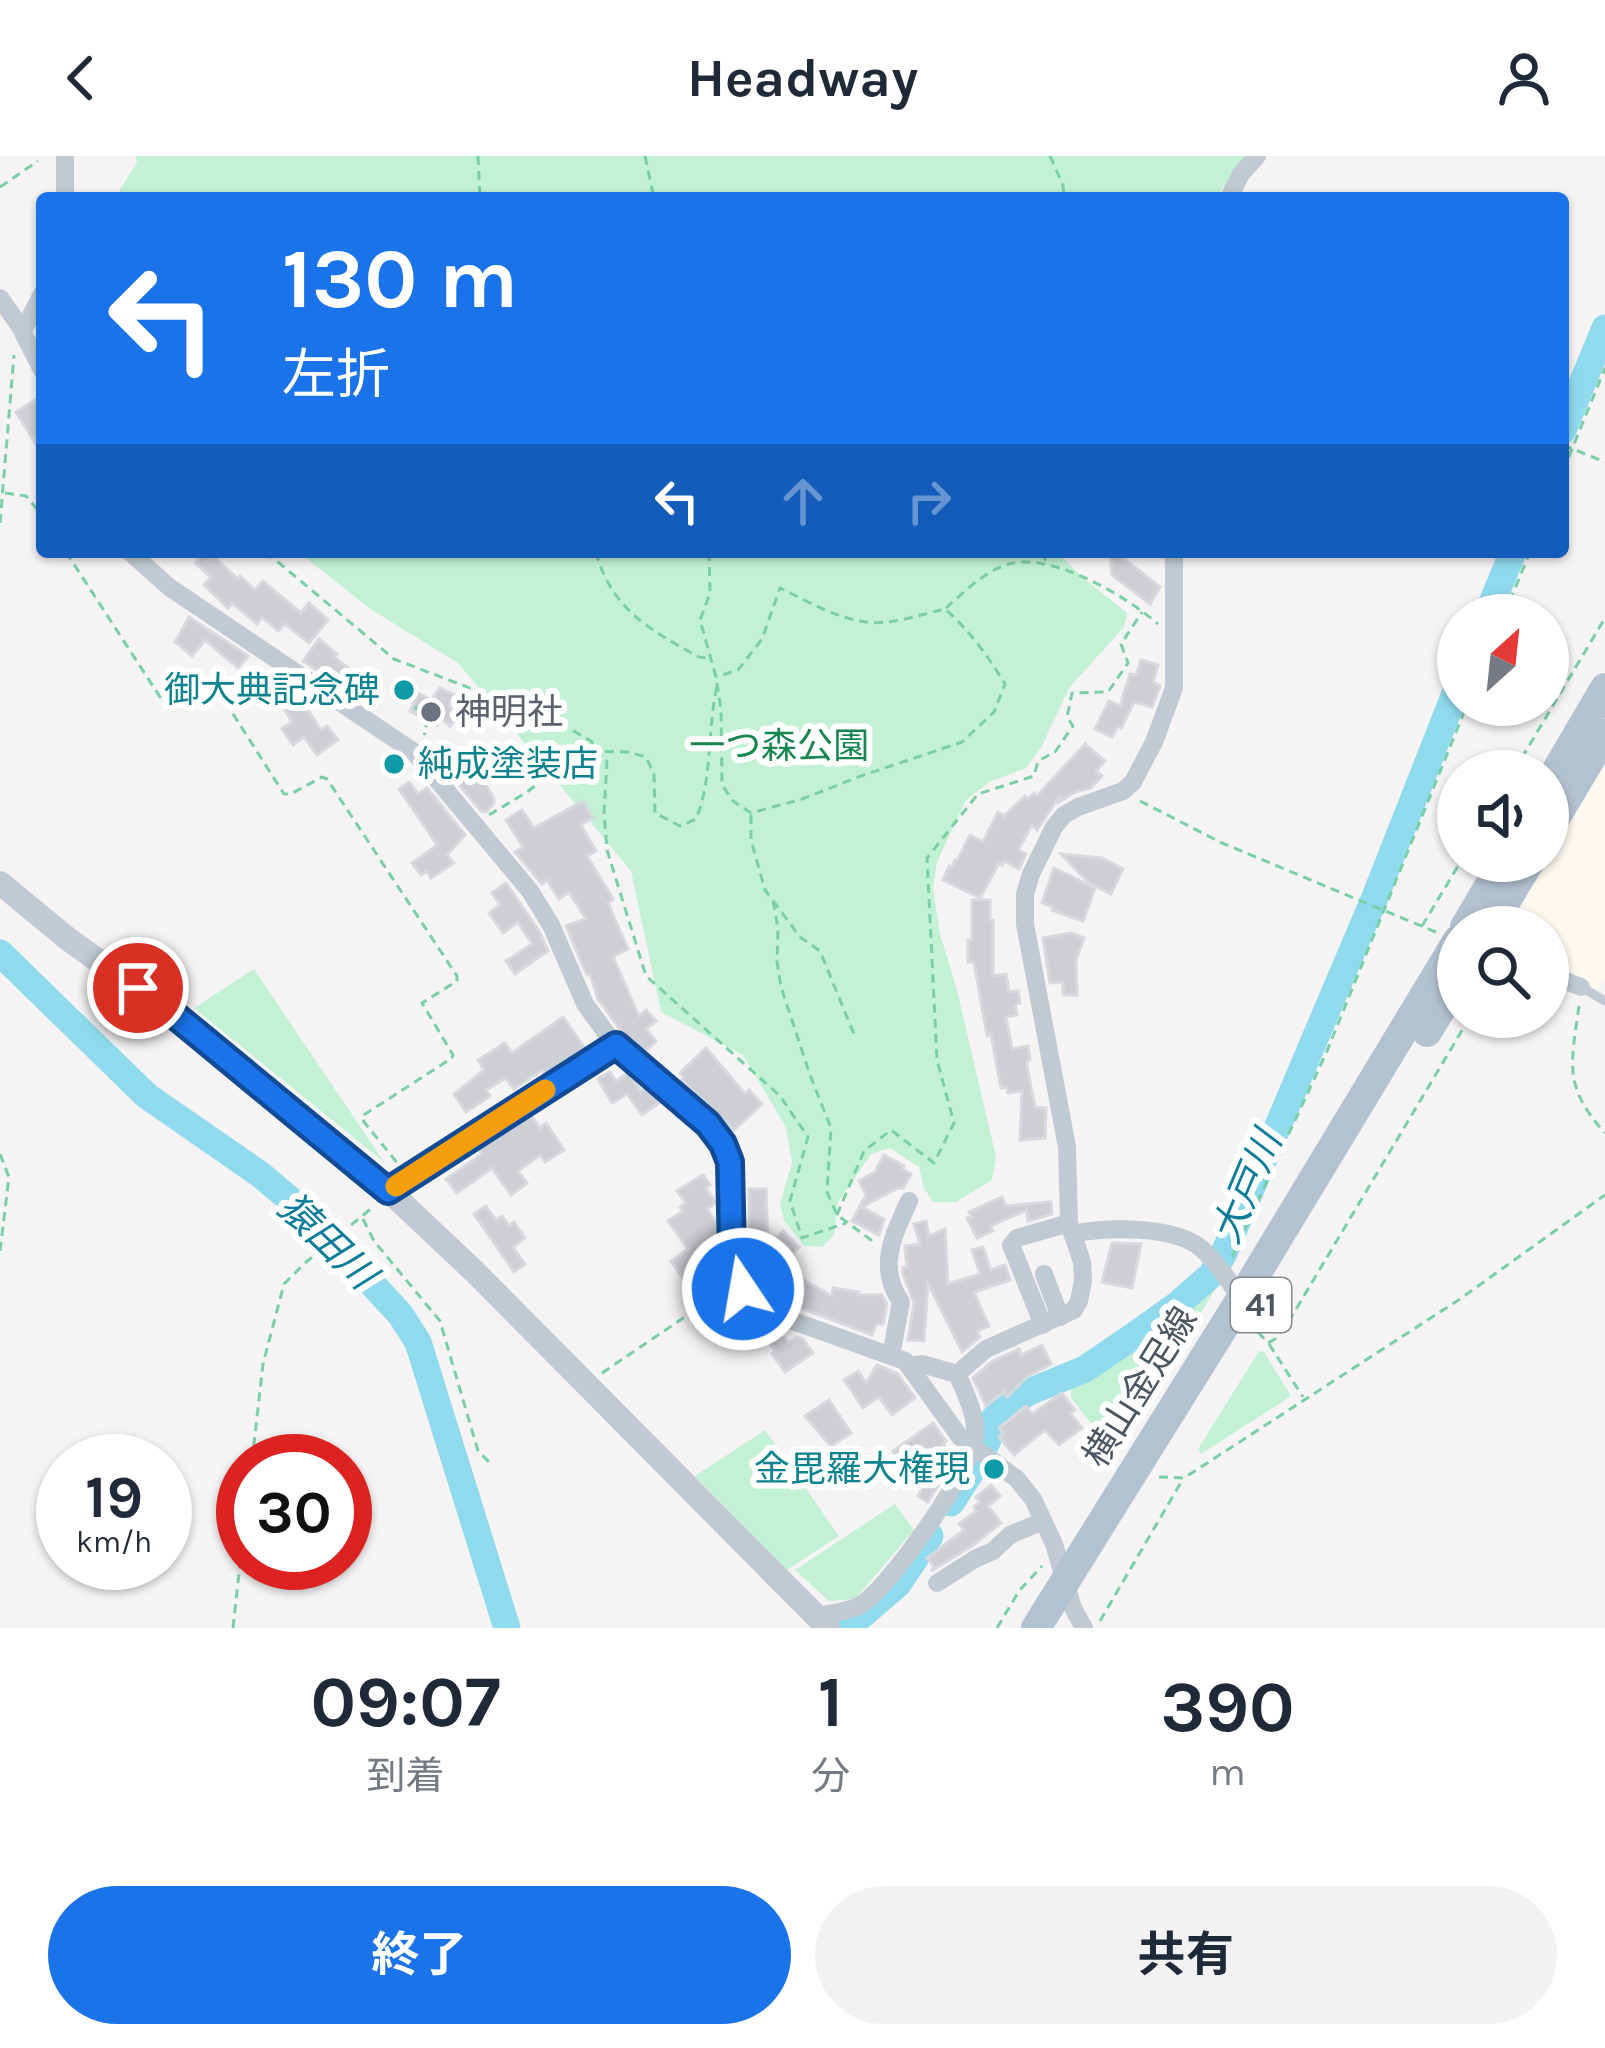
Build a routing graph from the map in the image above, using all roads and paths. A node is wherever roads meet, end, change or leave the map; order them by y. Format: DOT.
graph roads {
  1 [pos="65,156"];
  2 [pos="478,156"];
  3 [pos="645,156"];
  4 [pos="1050,156"];
  5 [pos="1257,156"];
  6 [pos="38,161"];
  7 [pos="0,187"];
  8 [pos="65,192"];
  9 [pos="480,192"];
  10 [pos="653,192"];
  11 [pos="1064,192"];
  12 [pos="1231,192"];
  13 [pos="0,298"];
  14 [pos="36,306"];
  15 [pos="23,331"];
  16 [pos="36,358"];
  17 [pos="1605,368"];
  18 [pos="1569,442"];
  19 [pos="1569,447"];
  20 [pos="1605,462"];
  21 [pos="3,493"];
  22 [pos="36,508"];
  23 [pos="1,510"];
  24 [pos="0,523"];
  25 [pos="70,558"];
  26 [pos="137,558"];
  27 [pos="273,558"];
  28 [pos="598,558"];
  29 [pos="709,558"];
  30 [pos="1045,558"];
  31 [pos="1174,558"];
  32 [pos="1528,558"];
  33 [pos="1047,566"];
  34 [pos="1513,594"];
  35 [pos="945,609"];
  36 [pos="1142,612"];
  37 [pos="1605,618"];
  38 [pos="1174,639"];
  39 [pos="711,658"];
  40 [pos="716,677"];
  41 [pos="717,684"];
  42 [pos="1605,688"];
  43 [pos="411,701"];
  44 [pos="1458,726"];
  45 [pos="425,732"];
  46 [pos="1605,734"];
  47 [pos="1526,750"];
  48 [pos="1569,750"];
  49 [pos="1123,791"];
  50 [pos="1569,795"];
  51 [pos="751,813"];
  52 [pos="474,824"];
  53 [pos="1448,882"];
  54 [pos="0,883"];
  55 [pos="773,901"];
  56 [pos="1382,910"];
  57 [pos="1422,926"];
  58 [pos="1437,930"];
  59 [pos="1437,970"];
  60 [pos="1569,982"];
  61 [pos="1581,987"];
  62 [pos="1605,1001"];
  63 [pos="1437,1016"];
  64 [pos="1457,1038"];
  65 [pos="856,1039"];
  66 [pos="616,1045"];
  67 [pos="1605,1132"];
  68 [pos="0,1154"];
  69 [pos="412,1176"];
  70 [pos="388,1191"];
  71 [pos="1605,1196"];
  72 [pos="909,1202"];
  73 [pos="837,1215"];
  74 [pos="846,1223"];
  75 [pos="1071,1228"];
  76 [pos="0,1251"];
  77 [pos="1043,1274"];
  78 [pos="1221,1274"];
  79 [pos="740,1280"];
  80 [pos="890,1286"];
  81 [pos="1254,1320"];
  82 [pos="1052,1321"];
  83 [pos="891,1355"];
  84 [pos="910,1366"];
  85 [pos="957,1374"];
  86 [pos="586,1384"];
  87 [pos="1304,1398"];
  88 [pos="255,1434"];
  89 [pos="974,1447"];
  90 [pos="489,1462"];
  91 [pos="1169,1477"];
  92 [pos="1043,1521"];
  93 [pos="937,1583"];
  94 [pos="237,1590"];
  95 [pos="1073,1604"];
  96 [pos="824,1623"];
  97 [pos="232,1628"];
  98 [pos="998,1628"];
  99 [pos="1036,1628"];
  1 -- 8 [label="street"];
  2 -- 9 [label="path"];
  3 -- 10 [label="path"];
  4 -- 11 [label="path"];
  5 -- 12 [label="street"];
  6 -- 7 [label="path"];
  13 -- 15 [label="street"];
  14 -- 15 [label="street"];
  15 -- 16 [label="street"];
  15 -- 21 [label="path"];
  17 -- 18 [label="path"];
  19 -- 20 [label="path"];
  21 -- 22 [label="path"];
  21 -- 23 [label="path"];
  23 -- 24 [label="path"];
  25 -- 69 [label="path"];
  26 -- 52 [label="street"];
  27 -- 74 [label="path"];
  28 -- 39 [label="path"];
  29 -- 39 [label="path"];
  30 -- 33 [label="path"];
  31 -- 38 [label="street"];
  32 -- 34 [label="path"];
  33 -- 35 [label="path"];
  33 -- 36 [label="path"];
  35 -- 40 [label="path"];
  35 -- 51 [label="path"];
  36 -- 38 [label="path"];
  36 -- 73 [label="path"];
  37 -- 47 [label="path"];
  38 -- 49 [label="street"];
  39 -- 40 [label="path"];
  40 -- 41 [label="path"];
  41 -- 51 [label="path"];
  41 -- 52 [label="path"];
  42 -- 48 [label="main road"];
  43 -- 45 [label="path"];
  44 -- 56 [label="path"];
  46 -- 50 [label="main road"];
  49 -- 56 [label="path"];
  49 -- 75 [label="street"];
  51 -- 55 [label="path"];
  52 -- 66 [label="street"];
  53 -- 57 [label="path"];
  54 -- 70 [label="street"];
  55 -- 65 [label="path"];
  55 -- 73 [label="path"];
  56 -- 57 [label="path"];
  56 -- 78 [label="path"];
  57 -- 58 [label="path"];
  59 -- 81 [label="main road, 横山金足線 / 41"];
  60 -- 61 [label="street"];
  61 -- 62 [label="lane"];
  61 -- 67 [label="path"];
  63 -- 81 [label="main road, 横山金足線 / 41"];
  64 -- 81 [label="path"];
  66 -- 69 [label="street"];
  66 -- 79 [label="street"];
  68 -- 76 [label="path"];
  69 -- 70 [label="street"];
  70 -- 86 [label="street"];
  71 -- 87 [label="path"];
  72 -- 80 [label="street"];
  73 -- 74 [label="path"];
  74 -- 80 [label="path"];
  75 -- 78 [label="street"];
  75 -- 82 [label="street"];
  75 -- 82 [label="street"];
  77 -- 82 [label="street"];
  78 -- 81 [label="street"];
  79 -- 83 [label="street"];
  79 -- 86 [label="path"];
  80 -- 83 [label="street"];
  81 -- 87 [label="path"];
  81 -- 91 [label="main road, 横山金足線 / 41"];
  81 -- 95 [label="main road, 横山金足線 / 41"];
  82 -- 85 [label="street"];
  83 -- 84 [label="street"];
  84 -- 85 [label="street"];
  84 -- 89 [label="street"];
  85 -- 89 [label="street"];
  86 -- 96 [label="street"];
  87 -- 91 [label="path"];
  88 -- 90 [label="path"];
  89 -- 92 [label="street"];
  89 -- 96 [label="street"];
  91 -- 95 [label="main road, 横山金足線 / 41"];
  91 -- 95 [label="path"];
  92 -- 93 [label="street"];
  92 -- 95 [label="street"];
  94 -- 97 [label="path"];
  95 -- 98 [label="path"];
  95 -- 99 [label="main road, 横山金足線 / 41"];
}
